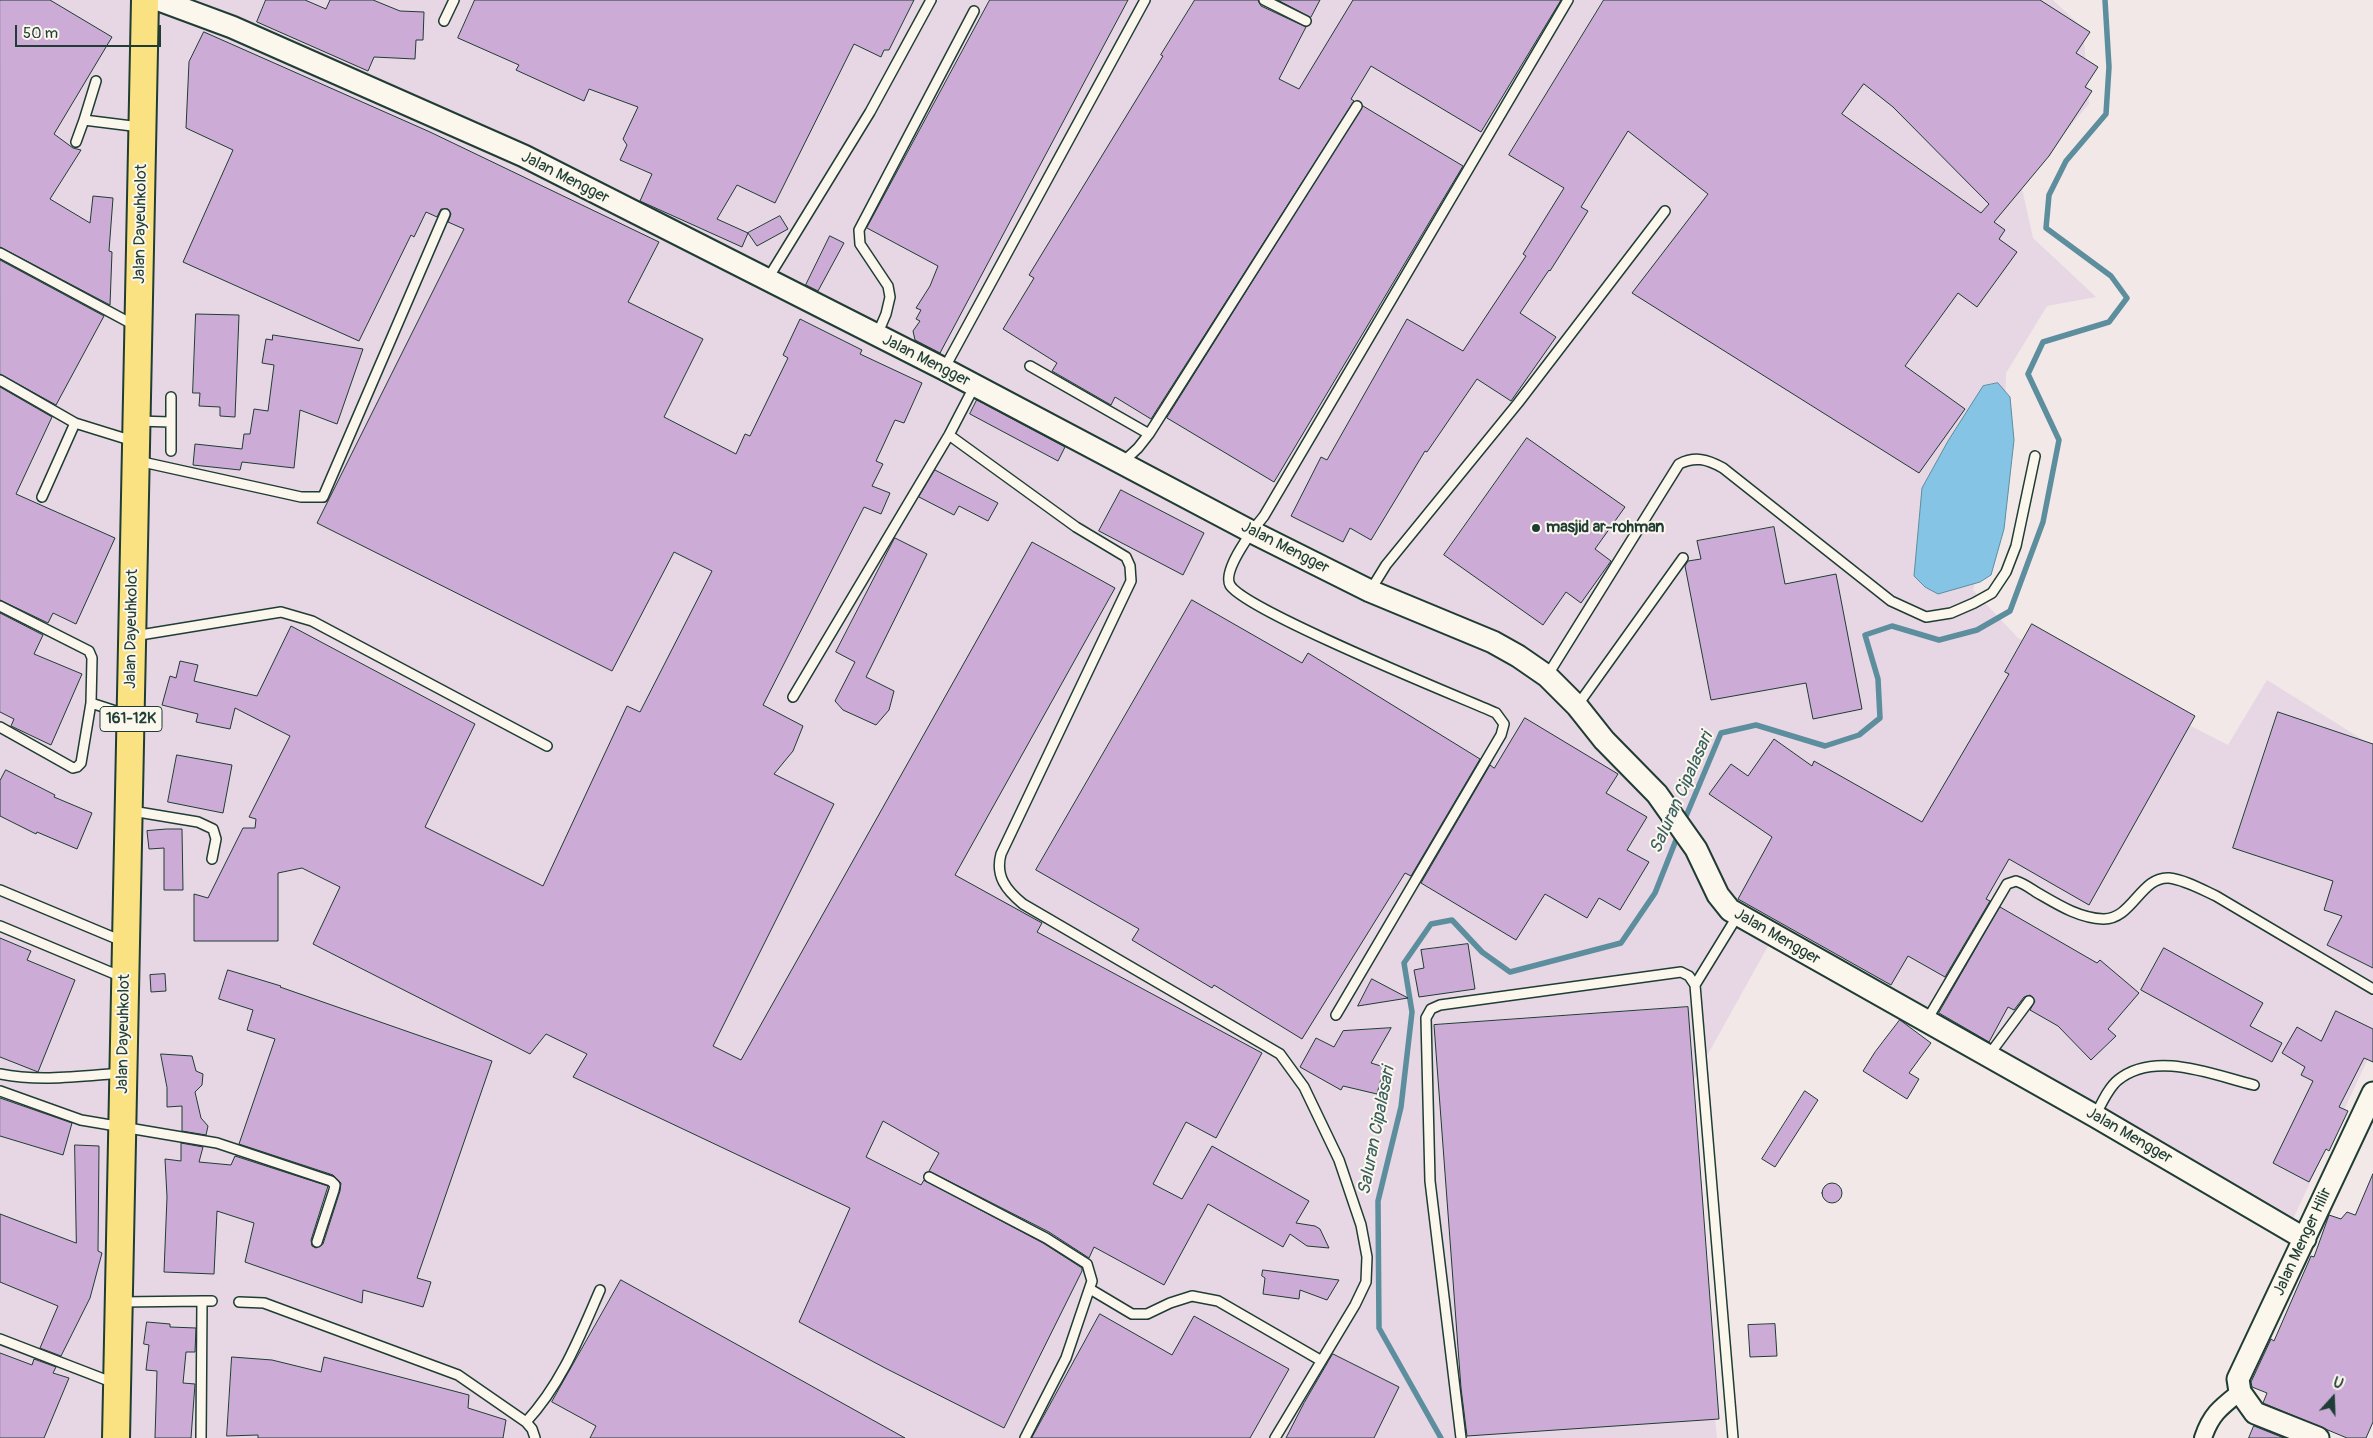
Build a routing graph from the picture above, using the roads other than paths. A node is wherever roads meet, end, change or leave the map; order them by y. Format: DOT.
graph roads {
  1 [pos="145,0"];
  2 [pos="159,0"];
  3 [pos="454,0"];
  4 [pos="931,0"];
  5 [pos="1145,0"];
  6 [pos="1264,0"];
  7 [pos="1568,0"];
  8 [pos="974,11"];
  9 [pos="444,21"];
  10 [pos="1306,21"];
  11 [pos="96,81"];
  12 [pos="1357,106"];
  13 [pos="84,120"];
  14 [pos="143,127"];
  15 [pos="76,142"];
  16 [pos="1665,211"];
  17 [pos="445,214"];
  18 [pos="0,253"];
  19 [pos="767,280"];
  20 [pos="138,328"];
  21 [pos="877,335"];
  22 [pos="1030,366"];
  23 [pos="944,368"];
  24 [pos="0,380"];
  25 [pos="974,385"];
  26 [pos="171,397"];
  27 [pos="170,422"];
  28 [pos="75,423"];
  29 [pos="1148,434"];
  30 [pos="948,435"];
  31 [pos="136,441"];
  32 [pos="170,451"];
  33 [pos="2035,456"];
  34 [pos="1123,462"];
  35 [pos="42,497"];
  36 [pos="1252,532"];
  37 [pos="1683,558"];
  38 [pos="1370,591"];
  39 [pos="0,606"];
  40 [pos="132,636"];
  41 [pos="1547,676"];
  42 [pos="793,697"];
  43 [pos="91,703"];
  44 [pos="1577,706"];
  45 [pos="131,715"];
  46 [pos="0,727"];
  47 [pos="547,746"];
  48 [pos="128,810"];
  49 [pos="212,859"];
  50 [pos="0,890"];
  51 [pos="1738,915"];
  52 [pos="0,926"];
  53 [pos="126,943"];
  54 [pos="125,979"];
  55 [pos="1695,985"];
  56 [pos="2373,989"];
  57 [pos="2029,1001"];
  58 [pos="1336,1015"];
  59 [pos="1926,1022"];
  60 [pos="1988,1056"];
  61 [pos="123,1073"];
  62 [pos="0,1074"];
  63 [pos="2254,1085"];
  64 [pos="0,1091"];
  65 [pos="2373,1093"];
  66 [pos="2095,1116"];
  67 [pos="122,1128"];
  68 [pos="929,1177"];
  69 [pos="2306,1239"];
  70 [pos="317,1242"];
  71 [pos="1090,1289"];
  72 [pos="600,1290"];
  73 [pos="202,1301"];
  74 [pos="212,1301"];
  75 [pos="118,1302"];
  76 [pos="239,1302"];
  77 [pos="0,1339"];
  78 [pos="1320,1360"];
  79 [pos="117,1384"];
  80 [pos="2240,1392"];
  81 [pos="526,1422"];
  82 [pos="116,1438"];
  83 [pos="202,1438"];
  84 [pos="536,1438"];
  85 [pos="1025,1438"];
  86 [pos="1275,1438"];
  87 [pos="1461,1438"];
  88 [pos="1733,1438"];
  89 [pos="2203,1438"];
  90 [pos="2318,1438"];
  1 -- 14 [label="main road, Jalan Dayeuhkolot / 161-12K"];
  2 -- 19 [label="street, Jalan Mengger"];
  3 -- 9 [label="lane"];
  4 -- 19 [label="lane"];
  5 -- 23 [label="lane"];
  6 -- 10 [label="lane"];
  7 -- 36 [label="lane"];
  8 -- 21 [label="lane"];
  11 -- 13 [label="lane"];
  12 -- 29 [label="lane"];
  13 -- 14 [label="lane"];
  13 -- 15 [label="lane"];
  14 -- 20 [label="main road, Jalan Dayeuhkolot / 161-12K"];
  16 -- 38 [label="lane"];
  17 -- 31 [label="lane"];
  18 -- 20 [label="lane"];
  19 -- 21 [label="street, Jalan Mengger"];
  20 -- 31 [label="main road, Jalan Dayeuhkolot / 161-12K"];
  21 -- 23 [label="street, Jalan Mengger"];
  22 -- 29 [label="lane"];
  23 -- 25 [label="street, Jalan Mengger"];
  24 -- 28 [label="lane"];
  25 -- 30 [label="lane"];
  25 -- 34 [label="street, Jalan Mengger"];
  26 -- 27 [label="lane"];
  27 -- 31 [label="lane"];
  27 -- 32 [label="lane"];
  28 -- 31 [label="lane"];
  28 -- 35 [label="lane"];
  29 -- 34 [label="lane"];
  30 -- 42 [label="lane"];
  30 -- 78 [label="lane"];
  31 -- 40 [label="main road, Jalan Dayeuhkolot / 161-12K"];
  33 -- 41 [label="lane"];
  34 -- 36 [label="street, Jalan Mengger"];
  36 -- 38 [label="street, Jalan Mengger"];
  36 -- 58 [label="lane"];
  37 -- 44 [label="lane"];
  38 -- 41 [label="street, Jalan Mengger"];
  39 -- 43 [label="lane"];
  40 -- 45 [label="main road, Jalan Dayeuhkolot / 161-12K"];
  40 -- 47 [label="lane"];
  41 -- 44 [label="street, Jalan Mengger"];
  43 -- 45 [label="lane"];
  43 -- 46 [label="lane"];
  44 -- 51 [label="street, Jalan Mengger"];
  45 -- 48 [label="main road, Jalan Dayeuhkolot / 161-12K"];
  48 -- 49 [label="lane"];
  48 -- 53 [label="main road, Jalan Dayeuhkolot / 161-12K"];
  50 -- 53 [label="lane"];
  51 -- 55 [label="lane"];
  51 -- 59 [label="street, Jalan Mengger"];
  52 -- 54 [label="lane"];
  53 -- 54 [label="main road, Jalan Dayeuhkolot / 161-12K"];
  54 -- 61 [label="main road, Jalan Dayeuhkolot / 161-12K"];
  55 -- 87 [label="lane"];
  55 -- 88 [label="lane"];
  56 -- 59 [label="lane"];
  57 -- 60 [label="lane"];
  59 -- 60 [label="street, Jalan Mengger"];
  60 -- 66 [label="street, Jalan Mengger"];
  61 -- 62 [label="lane"];
  61 -- 67 [label="main road, Jalan Dayeuhkolot / 161-12K"];
  63 -- 66 [label="lane"];
  64 -- 67 [label="lane"];
  65 -- 69 [label="street, Jalan Menger Hilir"];
  66 -- 69 [label="street, Jalan Mengger"];
  67 -- 70 [label="lane"];
  67 -- 75 [label="main road, Jalan Dayeuhkolot / 161-12K"];
  68 -- 71 [label="lane"];
  69 -- 80 [label="street, Jalan Menger Hilir"];
  71 -- 78 [label="lane"];
  71 -- 85 [label="lane"];
  72 -- 81 [label="lane"];
  73 -- 74 [label="lane"];
  73 -- 75 [label="lane"];
  73 -- 83 [label="lane"];
  75 -- 79 [label="main road, Jalan Dayeuhkolot / 161-12K"];
  76 -- 81 [label="lane"];
  77 -- 79 [label="lane"];
  78 -- 86 [label="lane"];
  79 -- 82 [label="main road, Jalan Dayeuhkolot / 161-12K"];
  80 -- 89 [label="street"];
  80 -- 90 [label="street"];
  81 -- 84 [label="lane"];
}
